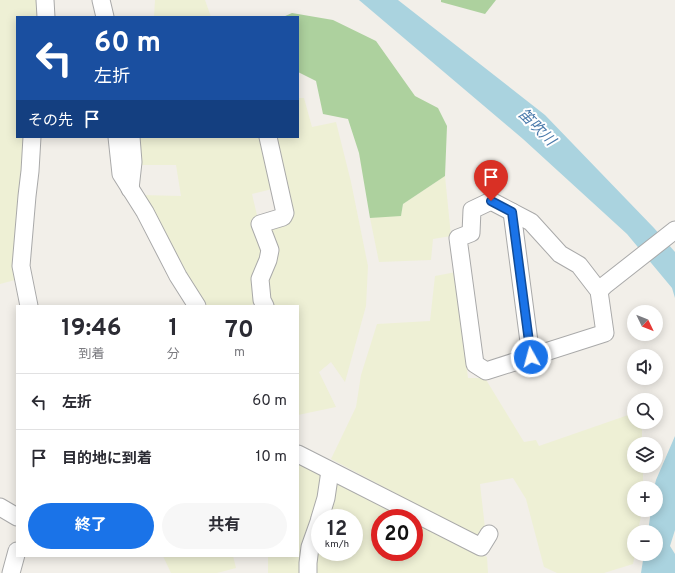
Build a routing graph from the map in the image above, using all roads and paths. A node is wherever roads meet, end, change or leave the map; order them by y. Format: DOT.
graph roads {
  1 [pos="45,0"];
  2 [pos="102,0"];
  3 [pos="46,16"];
  4 [pos="105,16"];
  5 [pos="32,138"];
  6 [pos="117,138"];
  7 [pos="131,138"];
  8 [pos="268,138"];
  9 [pos="130,189"];
  10 [pos="512,212"];
  11 [pos="675,230"];
  12 [pos="602,288"];
  13 [pos="29,305"];
  14 [pos="195,305"];
  15 [pos="264,305"];
  16 [pos="531,357"];
  17 [pos="299,455"];
  18 [pos="330,471"];
  19 [pos="0,507"];
  20 [pos="323,509"];
  21 [pos="16,516"];
  22 [pos="489,534"];
  23 [pos="311,544"];
  24 [pos="16,555"];
  25 [pos="11,573"];
  26 [pos="308,573"];
  1 -- 3 [label="street"];
  2 -- 4 [label="street"];
  5 -- 13 [label="street"];
  6 -- 9 [label="street"];
  7 -- 9 [label="street"];
  8 -- 15 [label="street"];
  9 -- 14 [label="street"];
  10 -- 12 [label="street"];
  10 -- 16 [label="street"];
  10 -- 16 [label="street"];
  11 -- 12 [label="street"];
  12 -- 16 [label="street"];
  17 -- 18 [label="street"];
  18 -- 20 [label="street"];
  18 -- 22 [label="street"];
  19 -- 21 [label="street"];
  23 -- 26 [label="street"];
  24 -- 25 [label="street"];
}
